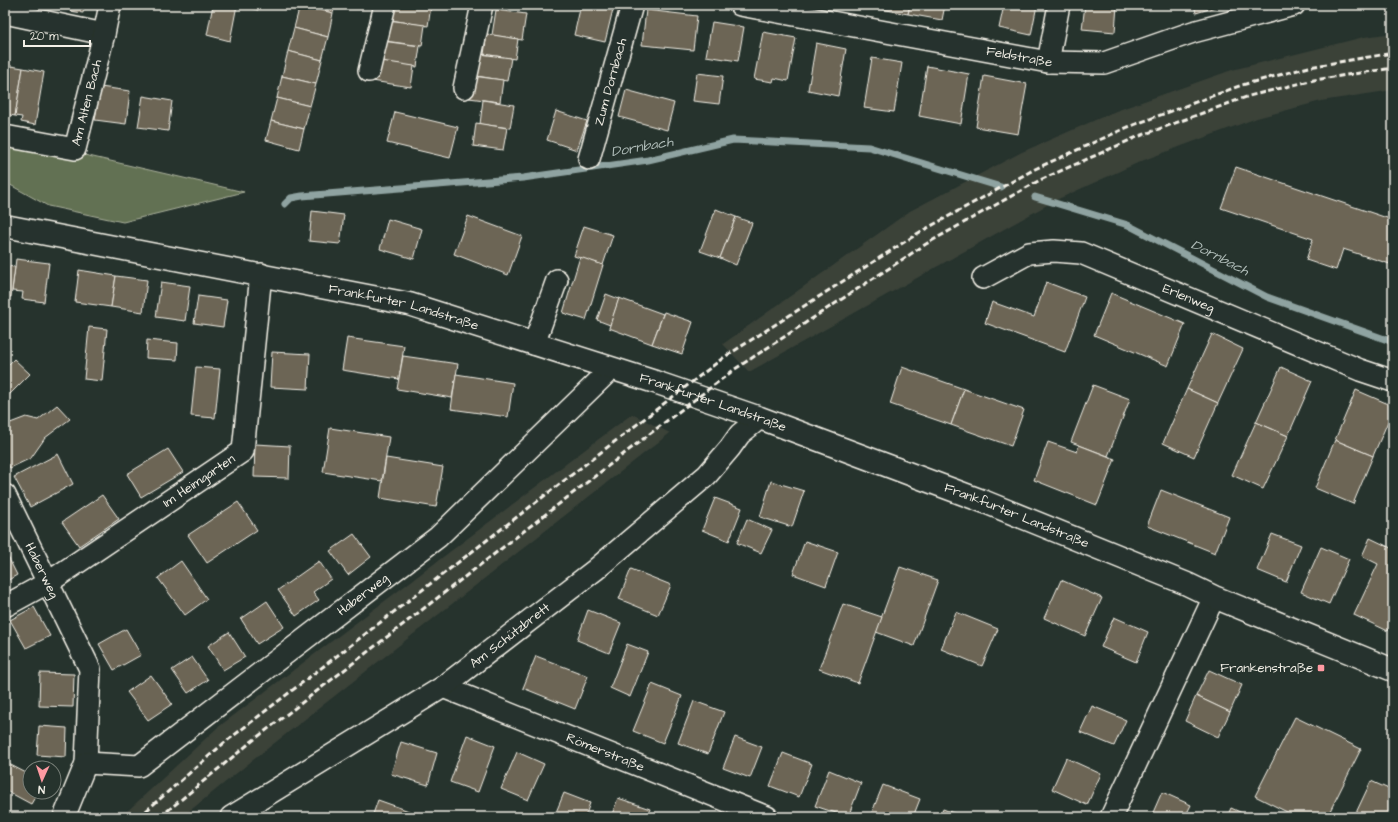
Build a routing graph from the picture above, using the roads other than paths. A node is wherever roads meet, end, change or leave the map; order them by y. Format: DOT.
graph roads {
  1 [pos="110,5"];
  2 [pos="385,5"];
  3 [pos="482,5"];
  4 [pos="632,5"];
  5 [pos="740,5"];
  6 [pos="1059,5"];
  7 [pos="1294,5"];
  8 [pos="5,13"];
  9 [pos="104,34"];
  10 [pos="1048,62"];
  11 [pos="369,71"];
  12 [pos="464,88"];
  13 [pos="5,136"];
  14 [pos="589,159"];
  15 [pos="5,226"];
  16 [pos="261,274"];
  17 [pos="983,278"];
  18 [pos="557,280"];
  19 [pos="534,344"];
  20 [pos="611,369"];
  21 [pos="1393,381"];
  22 [pos="760,418"];
  23 [pos="5,495"];
  24 [pos="49,582"];
  25 [pos="1214,597"];
  26 [pos="5,606"];
  27 [pos="1393,670"];
  28 [pos="443,687"];
  29 [pos="86,763"];
  30 [pos="64,817"];
  31 [pos="231,817"];
  32 [pos="767,817"];
  33 [pos="1111,817"];
  1 -- 9 [label="street, Am Alten Bach"];
  2 -- 11 [label="street"];
  3 -- 12 [label="street"];
  4 -- 14 [label="street, Zum Dornbach"];
  5 -- 10 [label="street, Feldstraße"];
  6 -- 10 [label="street"];
  7 -- 10 [label="street, Feldstraße"];
  8 -- 9 [label="street"];
  9 -- 13 [label="street, Am Alten Bach"];
  15 -- 16 [label="street, Frankfurter Landstraße"];
  16 -- 19 [label="street, Frankfurter Landstraße"];
  16 -- 24 [label="street, Im Heimgarten"];
  17 -- 21 [label="street, Erlenweg"];
  18 -- 19 [label="street"];
  19 -- 20 [label="street, Frankfurter Landstraße"];
  20 -- 22 [label="street, Frankfurter Landstraße"];
  20 -- 29 [label="street, Haberweg"];
  22 -- 25 [label="street, Frankfurter Landstraße"];
  22 -- 28 [label="street, Am Schützbrett"];
  23 -- 24 [label="street, Haberweg"];
  24 -- 26 [label="street, Im Heimgarten"];
  24 -- 29 [label="street, Haberweg"];
  25 -- 27 [label="street, Frankfurter Landstraße"];
  25 -- 33 [label="street"];
  28 -- 31 [label="street, Am Schützbrett"];
  28 -- 32 [label="street, Römerstraße"];
  29 -- 30 [label="street, Haberweg"];
}
